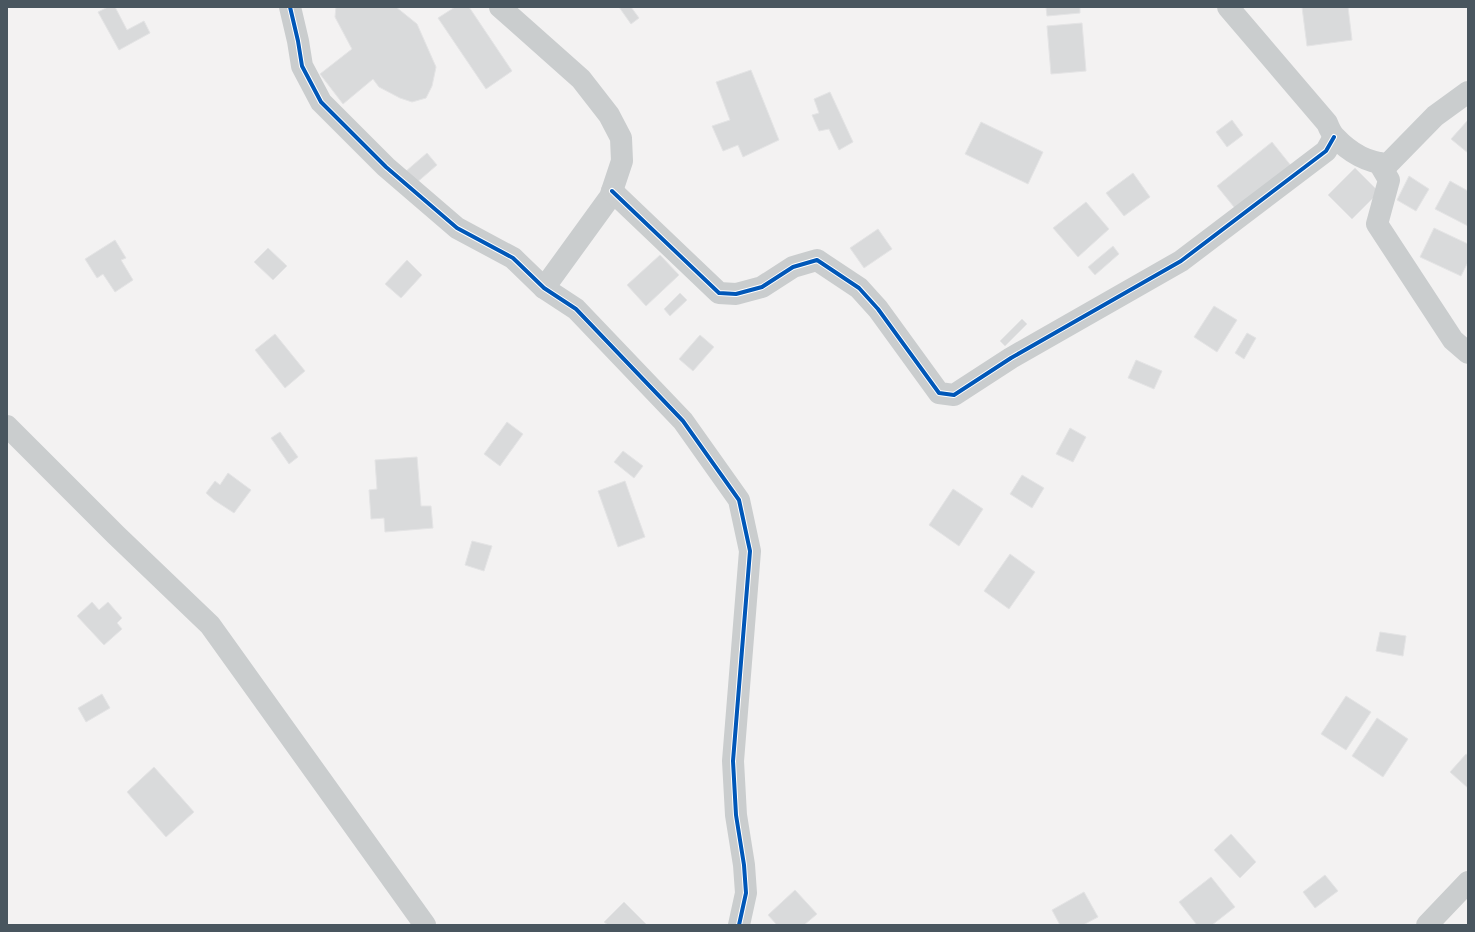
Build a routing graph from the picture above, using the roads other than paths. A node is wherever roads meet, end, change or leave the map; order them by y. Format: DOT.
graph roads {
  1 [pos="290,7"];
  2 [pos="500,7"];
  3 [pos="1228,7"];
  4 [pos="1468,92"];
  5 [pos="1334,136"];
  6 [pos="1379,163"];
  7 [pos="612,191"];
  8 [pos="544,288"];
  9 [pos="1468,353"];
  10 [pos="7,426"];
  11 [pos="1468,882"];
  12 [pos="425,925"];
  13 [pos="739,925"];
  14 [pos="1426,925"];
  1 -- 8 [label="street"];
  2 -- 7 [label="street"];
  3 -- 5 [label="street"];
  4 -- 6 [label="street"];
  5 -- 6 [label="street"];
  5 -- 7 [label="street"];
  6 -- 9 [label="street"];
  7 -- 8 [label="street"];
  8 -- 13 [label="street"];
  10 -- 12 [label="street"];
  11 -- 14 [label="street"];
}
